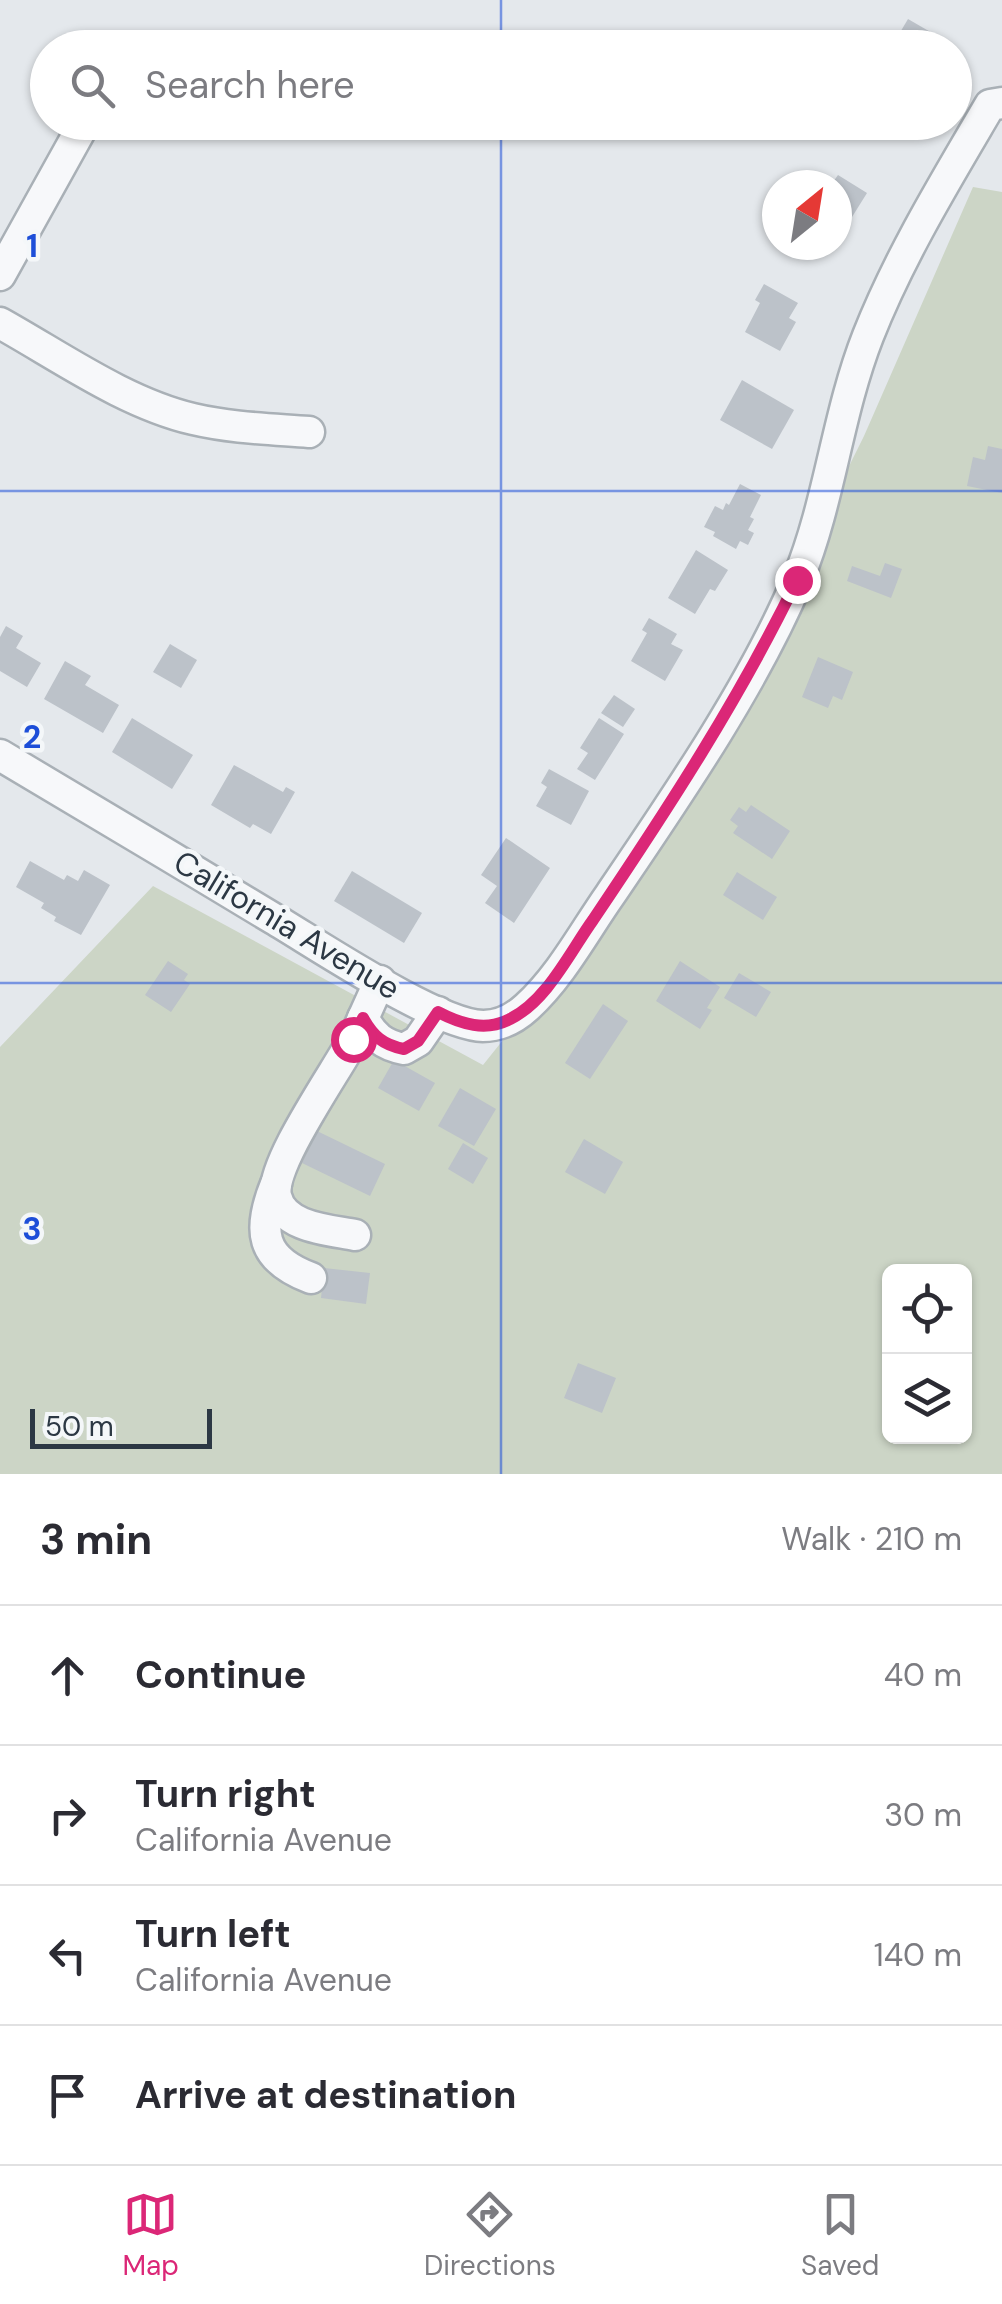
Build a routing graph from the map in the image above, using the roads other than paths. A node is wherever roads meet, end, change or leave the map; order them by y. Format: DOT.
graph roads {
  1 [pos="996,104"];
  2 [pos="76,140"];
  3 [pos="0,274"];
  4 [pos="0,323"];
  5 [pos="308,432"];
  6 [pos="0,754"];
  7 [pos="380,981"];
  8 [pos="438,1012"];
  9 [pos="363,1018"];
  10 [pos="276,1184"];
  11 [pos="355,1235"];
  12 [pos="311,1278"];
  1 -- 8 [label="street, California Avenue"];
  2 -- 3 [label="street"];
  4 -- 5 [label="street"];
  6 -- 7 [label="street, California Avenue"];
  7 -- 8 [label="street, California Avenue"];
  7 -- 9 [label="street"];
  8 -- 9 [label="street"];
  9 -- 10 [label="street"];
  10 -- 11 [label="street"];
  10 -- 12 [label="street"];
}
